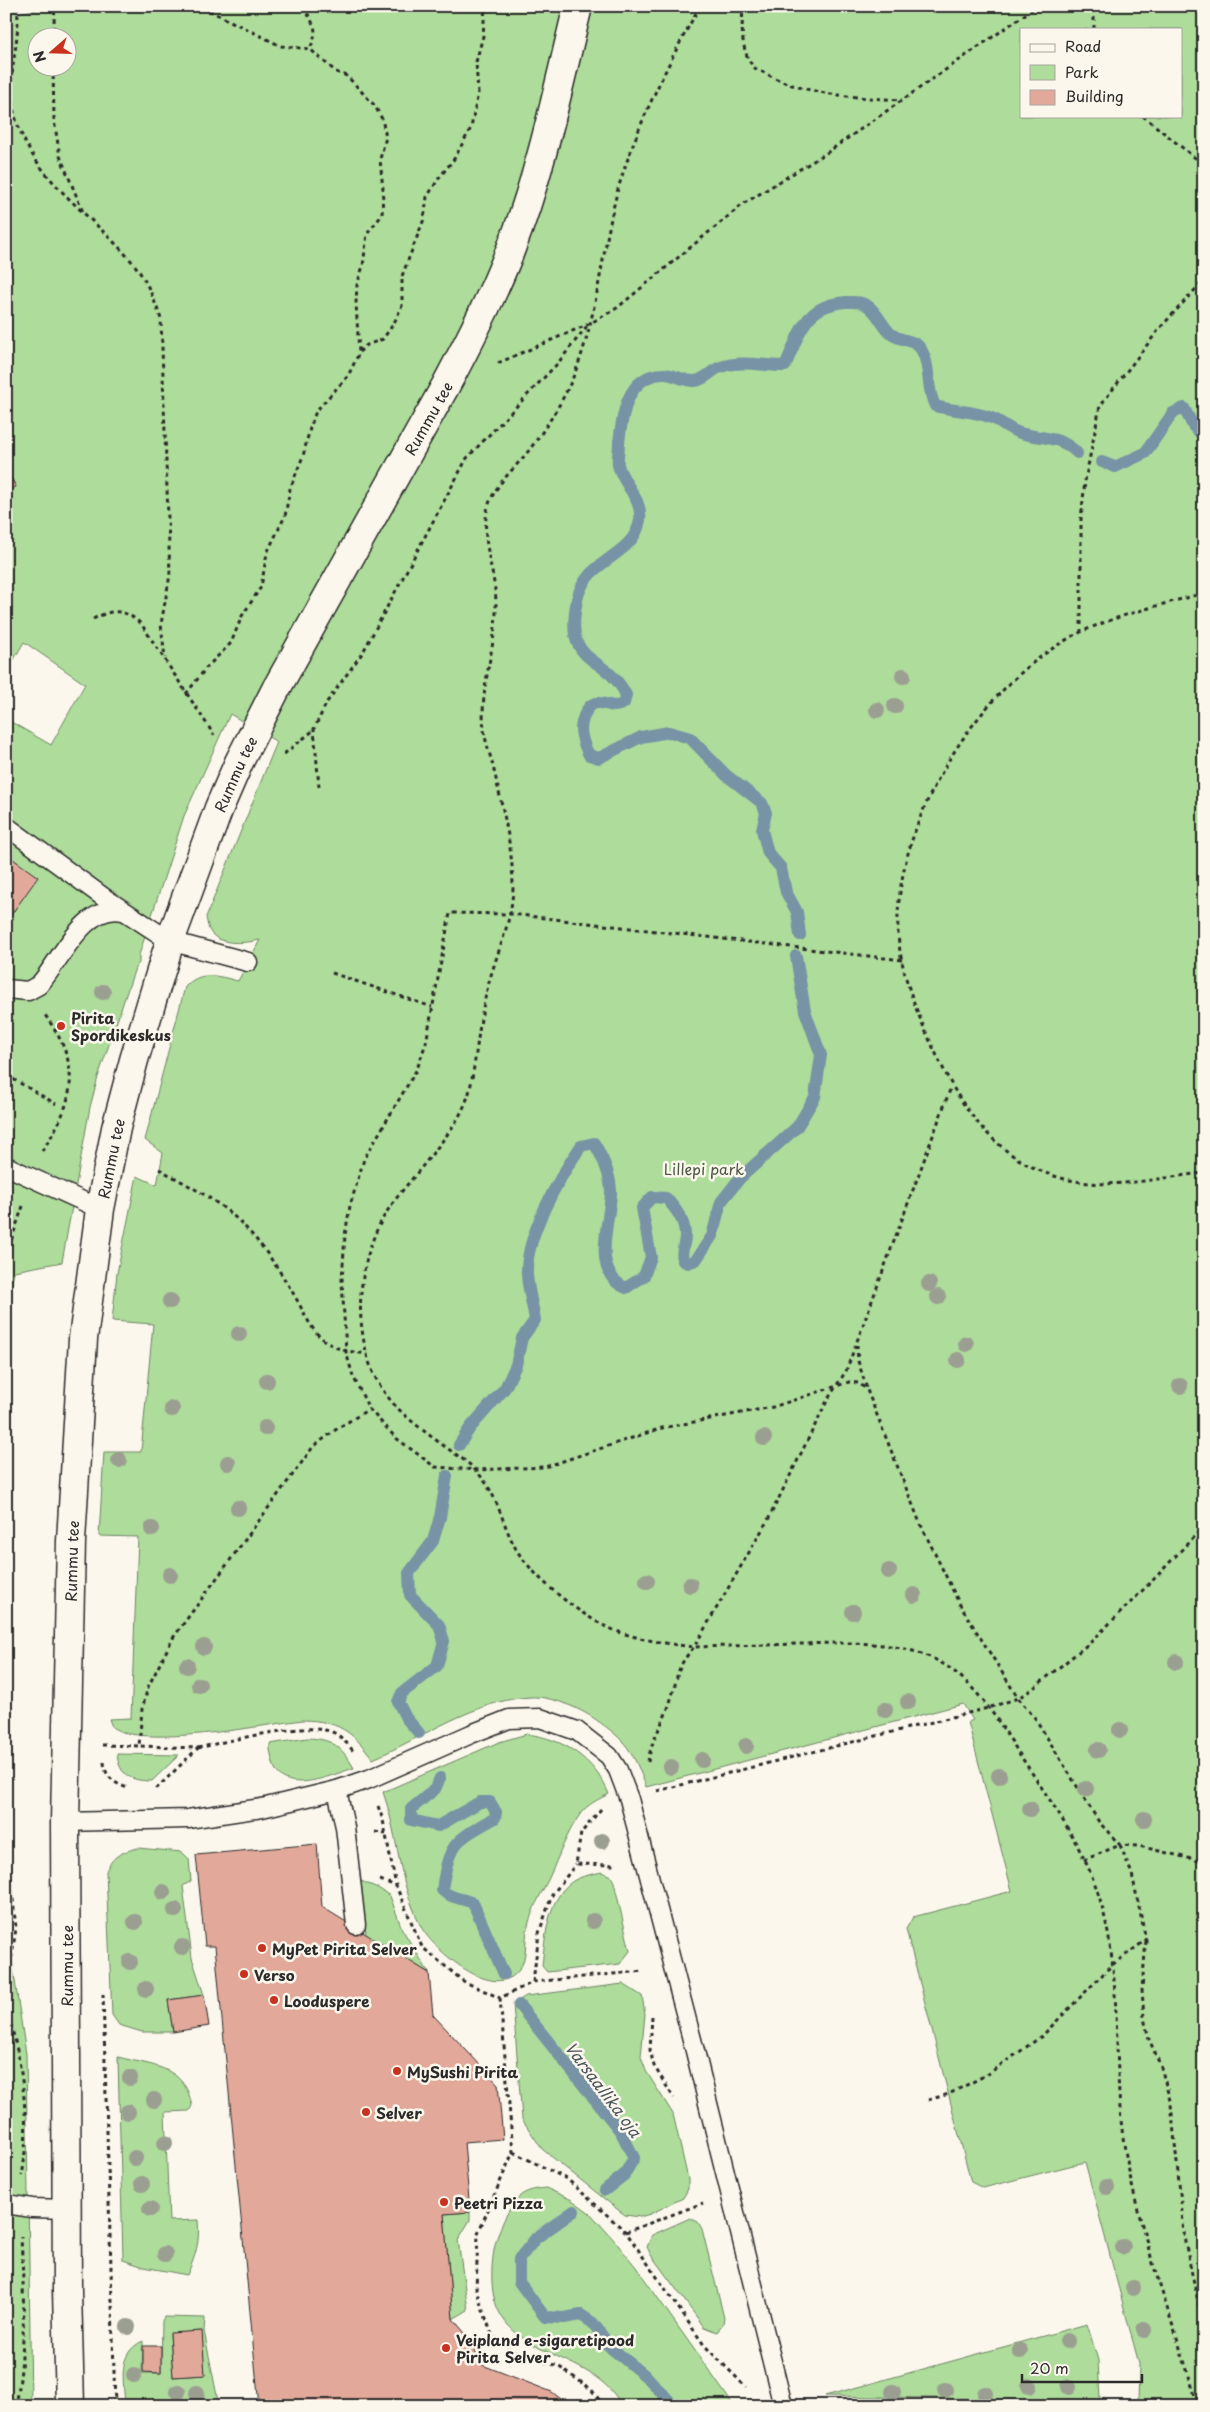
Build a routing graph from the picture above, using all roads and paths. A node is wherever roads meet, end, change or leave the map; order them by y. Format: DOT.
graph roads {
  1 [pos="17,6"];
  2 [pos="55,6"];
  3 [pos="200,6"];
  4 [pos="304,6"];
  5 [pos="485,6"];
  6 [pos="578,6"];
  7 [pos="700,6"];
  8 [pos="743,6"];
  9 [pos="1037,6"];
  10 [pos="1094,6"];
  11 [pos="54,28"];
  12 [pos="1094,28"];
  13 [pos="310,49"];
  14 [pos="53,78"];
  15 [pos="902,100"];
  16 [pos="1145,118"];
  17 [pos="1204,165"];
  18 [pos="84,215"];
  19 [pos="1204,280"];
  20 [pos="589,324"];
  21 [pos="359,353"];
  22 [pos="446,385"];
  23 [pos="1204,593"];
  24 [pos="93,619"];
  25 [pos="1081,633"];
  26 [pos="165,658"];
  27 [pos="186,694"];
  28 [pos="239,762"];
  29 [pos="319,787"];
  30 [pos="6,826"];
  31 [pos="123,910"];
  32 [pos="511,914"];
  33 [pos="170,942"];
  34 [pos="902,960"];
  35 [pos="248,962"];
  36 [pos="332,973"];
  37 [pos="6,989"];
  38 [pos="28,991"];
  39 [pos="432,1007"];
  40 [pos="6,1075"];
  41 [pos="951,1086"];
  42 [pos="56,1104"];
  43 [pos="6,1166"];
  44 [pos="159,1169"];
  45 [pos="1204,1173"];
  46 [pos="31,1178"];
  47 [pos="100,1209"];
  48 [pos="6,1255"];
  49 [pos="857,1343"];
  50 [pos="346,1352"];
  51 [pos="367,1354"];
  52 [pos="835,1386"];
  53 [pos="867,1390"];
  54 [pos="369,1409"];
  55 [pos="476,1470"];
  56 [pos="1204,1526"];
  57 [pos="694,1647"];
  58 [pos="1018,1698"];
  59 [pos="988,1708"];
  60 [pos="102,1736"];
  61 [pos="102,1745"];
  62 [pos="138,1746"];
  63 [pos="198,1748"];
  64 [pos="103,1750"];
  65 [pos="103,1756"];
  66 [pos="360,1759"];
  67 [pos="647,1764"];
  68 [pos="651,1785"];
  69 [pos="135,1790"];
  70 [pos="337,1790"];
  71 [pos="153,1792"];
  72 [pos="377,1803"];
  73 [pos="604,1807"];
  74 [pos="65,1822"];
  75 [pos="345,1827"];
  76 [pos="386,1834"];
  77 [pos="6,1835"];
  78 [pos="1120,1846"];
  79 [pos="1084,1860"];
  80 [pos="1204,1862"];
  81 [pos="576,1864"];
  82 [pos="618,1865"];
  83 [pos="356,1925"];
  84 [pos="1146,1940"];
  85 [pos="1112,1965"];
  86 [pos="644,1971"];
  87 [pos="533,1982"];
  88 [pos="103,1992"];
  89 [pos="6,1998"];
  90 [pos="500,1998"];
  91 [pos="928,2100"];
  92 [pos="513,2152"];
  93 [pos="705,2202"];
  94 [pos="6,2204"];
  95 [pos="67,2209"];
  96 [pos="626,2232"];
  97 [pos="1204,2328"];
  98 [pos="750,2391"];
  99 [pos="70,2406"];
  100 [pos="115,2406"];
  101 [pos="604,2406"];
  102 [pos="783,2406"];
  103 [pos="1198,2406"];
  1 -- 18 [label="path"];
  2 -- 11 [label="path"];
  3 -- 13 [label="path"];
  4 -- 13 [label="path"];
  5 -- 21 [label="path"];
  6 -- 22 [label="main road, Rummu tee"];
  7 -- 20 [label="path"];
  8 -- 15 [label="path"];
  9 -- 15 [label="path"];
  10 -- 12 [label="path"];
  13 -- 21 [label="path"];
  14 -- 18 [label="path"];
  15 -- 20 [label="path"];
  16 -- 17 [label="path"];
  18 -- 26 [label="path"];
  19 -- 25 [label="path"];
  20 -- 22 [label="path"];
  20 -- 29 [label="path"];
  20 -- 32 [label="path"];
  21 -- 27 [label="path"];
  22 -- 28 [label="main road, Rummu tee"];
  23 -- 25 [label="path"];
  24 -- 26 [label="path"];
  25 -- 34 [label="path"];
  26 -- 27 [label="path"];
  27 -- 28 [label="path"];
  28 -- 33 [label="main road, Rummu tee"];
  30 -- 31 [label="lane"];
  31 -- 33 [label="lane"];
  31 -- 38 [label="lane"];
  32 -- 34 [label="path"];
  32 -- 39 [label="path"];
  32 -- 51 [label="path"];
  33 -- 35 [label="lane"];
  33 -- 47 [label="main road, Rummu tee"];
  34 -- 41 [label="path"];
  36 -- 39 [label="path"];
  37 -- 38 [label="lane"];
  38 -- 46 [label="path"];
  39 -- 50 [label="path"];
  40 -- 42 [label="path"];
  41 -- 45 [label="path"];
  41 -- 49 [label="path"];
  43 -- 46 [label="lane"];
  44 -- 50 [label="path"];
  46 -- 47 [label="lane"];
  46 -- 48 [label="path"];
  47 -- 74 [label="main road, Rummu tee"];
  49 -- 52 [label="path"];
  49 -- 53 [label="path"];
  50 -- 51 [label="path"];
  50 -- 54 [label="path"];
  51 -- 55 [label="path"];
  52 -- 53 [label="path"];
  52 -- 55 [label="path"];
  52 -- 57 [label="path"];
  53 -- 58 [label="path"];
  54 -- 55 [label="path"];
  54 -- 62 [label="path"];
  55 -- 57 [label="path"];
  56 -- 58 [label="path"];
  57 -- 59 [label="path"];
  57 -- 67 [label="path"];
  58 -- 59 [label="path"];
  58 -- 78 [label="path"];
  59 -- 68 [label="path"];
  59 -- 79 [label="path"];
  60 -- 61 [label="path"];
  61 -- 62 [label="path"];
  61 -- 64 [label="path"];
  62 -- 63 [label="path"];
  63 -- 66 [label="path"];
  63 -- 71 [label="path"];
  65 -- 69 [label="path"];
  70 -- 74 [label="lane"];
  70 -- 75 [label="lane"];
  70 -- 102 [label="lane"];
  72 -- 76 [label="path"];
  73 -- 81 [label="path"];
  74 -- 95 [label="main road, Rummu tee"];
  75 -- 76 [label="path"];
  75 -- 83 [label="lane"];
  76 -- 90 [label="path"];
  77 -- 89 [label="path"];
  78 -- 79 [label="path"];
  78 -- 80 [label="path"];
  78 -- 84 [label="path"];
  79 -- 85 [label="path"];
  81 -- 82 [label="path"];
  81 -- 87 [label="path"];
  84 -- 85 [label="path"];
  84 -- 97 [label="path"];
  85 -- 91 [label="path"];
  85 -- 103 [label="path"];
  86 -- 87 [label="path"];
  87 -- 90 [label="path"];
  88 -- 100 [label="path"];
  90 -- 92 [label="path"];
  92 -- 96 [label="path"];
  92 -- 101 [label="path"];
  93 -- 96 [label="path"];
  94 -- 95 [label="lane"];
  95 -- 99 [label="main road, Rummu tee"];
  96 -- 98 [label="path"];
}
